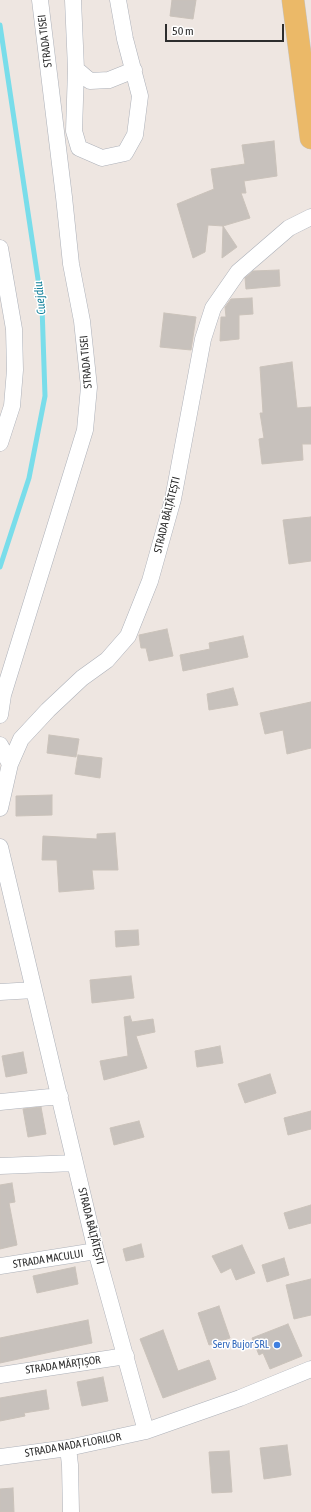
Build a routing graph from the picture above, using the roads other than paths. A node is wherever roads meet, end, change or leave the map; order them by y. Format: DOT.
graph roads {
  1 [pos="40,0"];
  2 [pos="73,0"];
  3 [pos="118,0"];
  4 [pos="293,0"];
  5 [pos="76,68"];
  6 [pos="134,70"];
  7 [pos="311,138"];
  8 [pos="311,217"];
  9 [pos="0,248"];
  10 [pos="0,443"];
  11 [pos="0,715"];
  12 [pos="0,745"];
  13 [pos="10,764"];
  14 [pos="0,808"];
  15 [pos="0,847"];
  16 [pos="34,990"];
  17 [pos="0,992"];
  18 [pos="60,1096"];
  19 [pos="0,1102"];
  20 [pos="75,1164"];
  21 [pos="0,1166"];
  22 [pos="96,1251"];
  23 [pos="0,1266"];
  24 [pos="126,1356"];
  25 [pos="311,1369"];
  26 [pos="0,1375"];
  27 [pos="146,1431"];
  28 [pos="68,1448"];
  29 [pos="0,1456"];
  30 [pos="71,1512"];
  1 -- 11 [label="street, STRADA TISEI"];
  2 -- 5 [label="street"];
  3 -- 6 [label="street"];
  4 -- 7 [label="main road"];
  5 -- 6 [label="street"];
  5 -- 6 [label="street"];
  8 -- 13 [label="street, STRADA BĂLȚĂTEȘTI"];
  9 -- 10 [label="street"];
  12 -- 13 [label="street"];
  13 -- 14 [label="street, STRADA BĂLȚĂTEȘTI"];
  15 -- 16 [label="street, STRADA BĂLȚĂTEȘTI"];
  16 -- 17 [label="street"];
  16 -- 18 [label="street, STRADA BĂLȚĂTEȘTI"];
  18 -- 19 [label="street"];
  18 -- 20 [label="street, STRADA BĂLȚĂTEȘTI"];
  20 -- 21 [label="street"];
  20 -- 22 [label="street, STRADA BĂLȚĂTEȘTI"];
  22 -- 23 [label="street, STRADA MACULUI"];
  22 -- 24 [label="street, STRADA BĂLȚĂTEȘTI"];
  24 -- 26 [label="street, STRADA MĂRȚIȘOR"];
  24 -- 27 [label="street, STRADA BĂLȚĂTEȘTI"];
  25 -- 27 [label="street"];
  27 -- 28 [label="street, STRADA NADA FLORILOR"];
  28 -- 29 [label="street, STRADA NADA FLORILOR"];
  28 -- 30 [label="street"];
}
